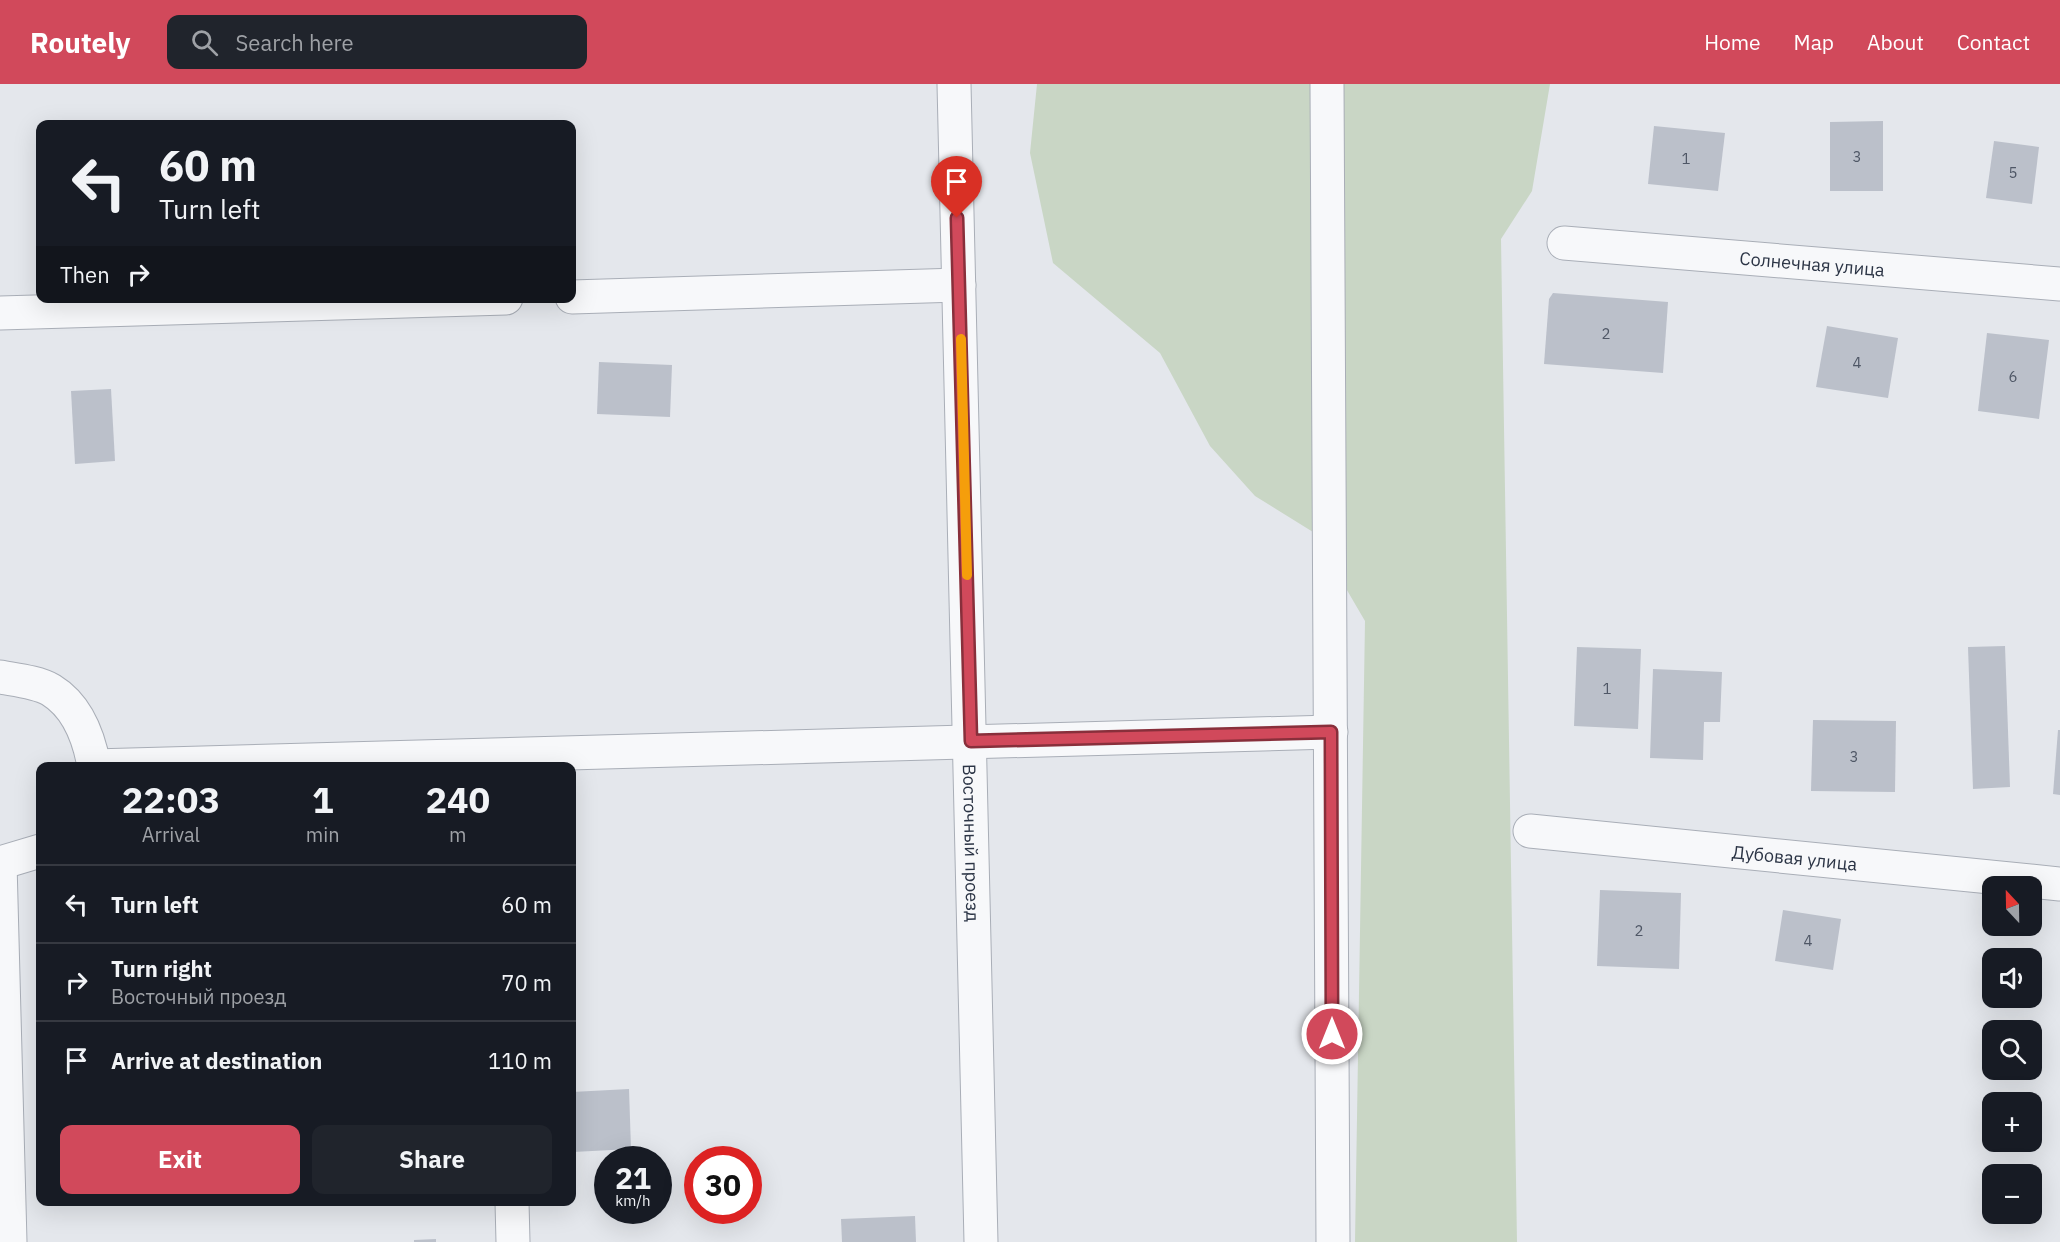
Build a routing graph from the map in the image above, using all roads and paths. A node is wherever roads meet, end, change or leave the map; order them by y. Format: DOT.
graph roads {
  1 [pos="954,84"];
  2 [pos="1327,84"];
  3 [pos="1564,243"];
  4 [pos="2060,284"];
  5 [pos="959,285"];
  6 [pos="576,297"];
  7 [pos="337,303"];
  8 [pos="0,313"];
  9 [pos="0,677"];
  10 [pos="1331,732"];
  11 [pos="971,741"];
  12 [pos="497,760"];
  13 [pos="93,762"];
  14 [pos="363,762"];
  15 [pos="1530,831"];
  16 [pos="36,852"];
  17 [pos="0,863"];
  18 [pos="2060,884"];
  19 [pos="512,1206"];
  20 [pos="10,1242"];
  21 [pos="513,1242"];
  22 [pos="981,1242"];
  23 [pos="1333,1242"];
  1 -- 5 [label="street, Восточный проезд"];
  2 -- 10 [label="street"];
  3 -- 4 [label="street, Солнечная улица"];
  5 -- 6 [label="street"];
  5 -- 11 [label="street, Восточный проезд"];
  7 -- 8 [label="street"];
  9 -- 13 [label="street"];
  10 -- 11 [label="street"];
  10 -- 23 [label="street"];
  11 -- 12 [label="street"];
  11 -- 22 [label="street, Восточный проезд"];
  12 -- 14 [label="street"];
  15 -- 18 [label="street, Дубовая улица"];
  16 -- 17 [label="street"];
  17 -- 20 [label="street"];
  19 -- 21 [label="street"];
}
